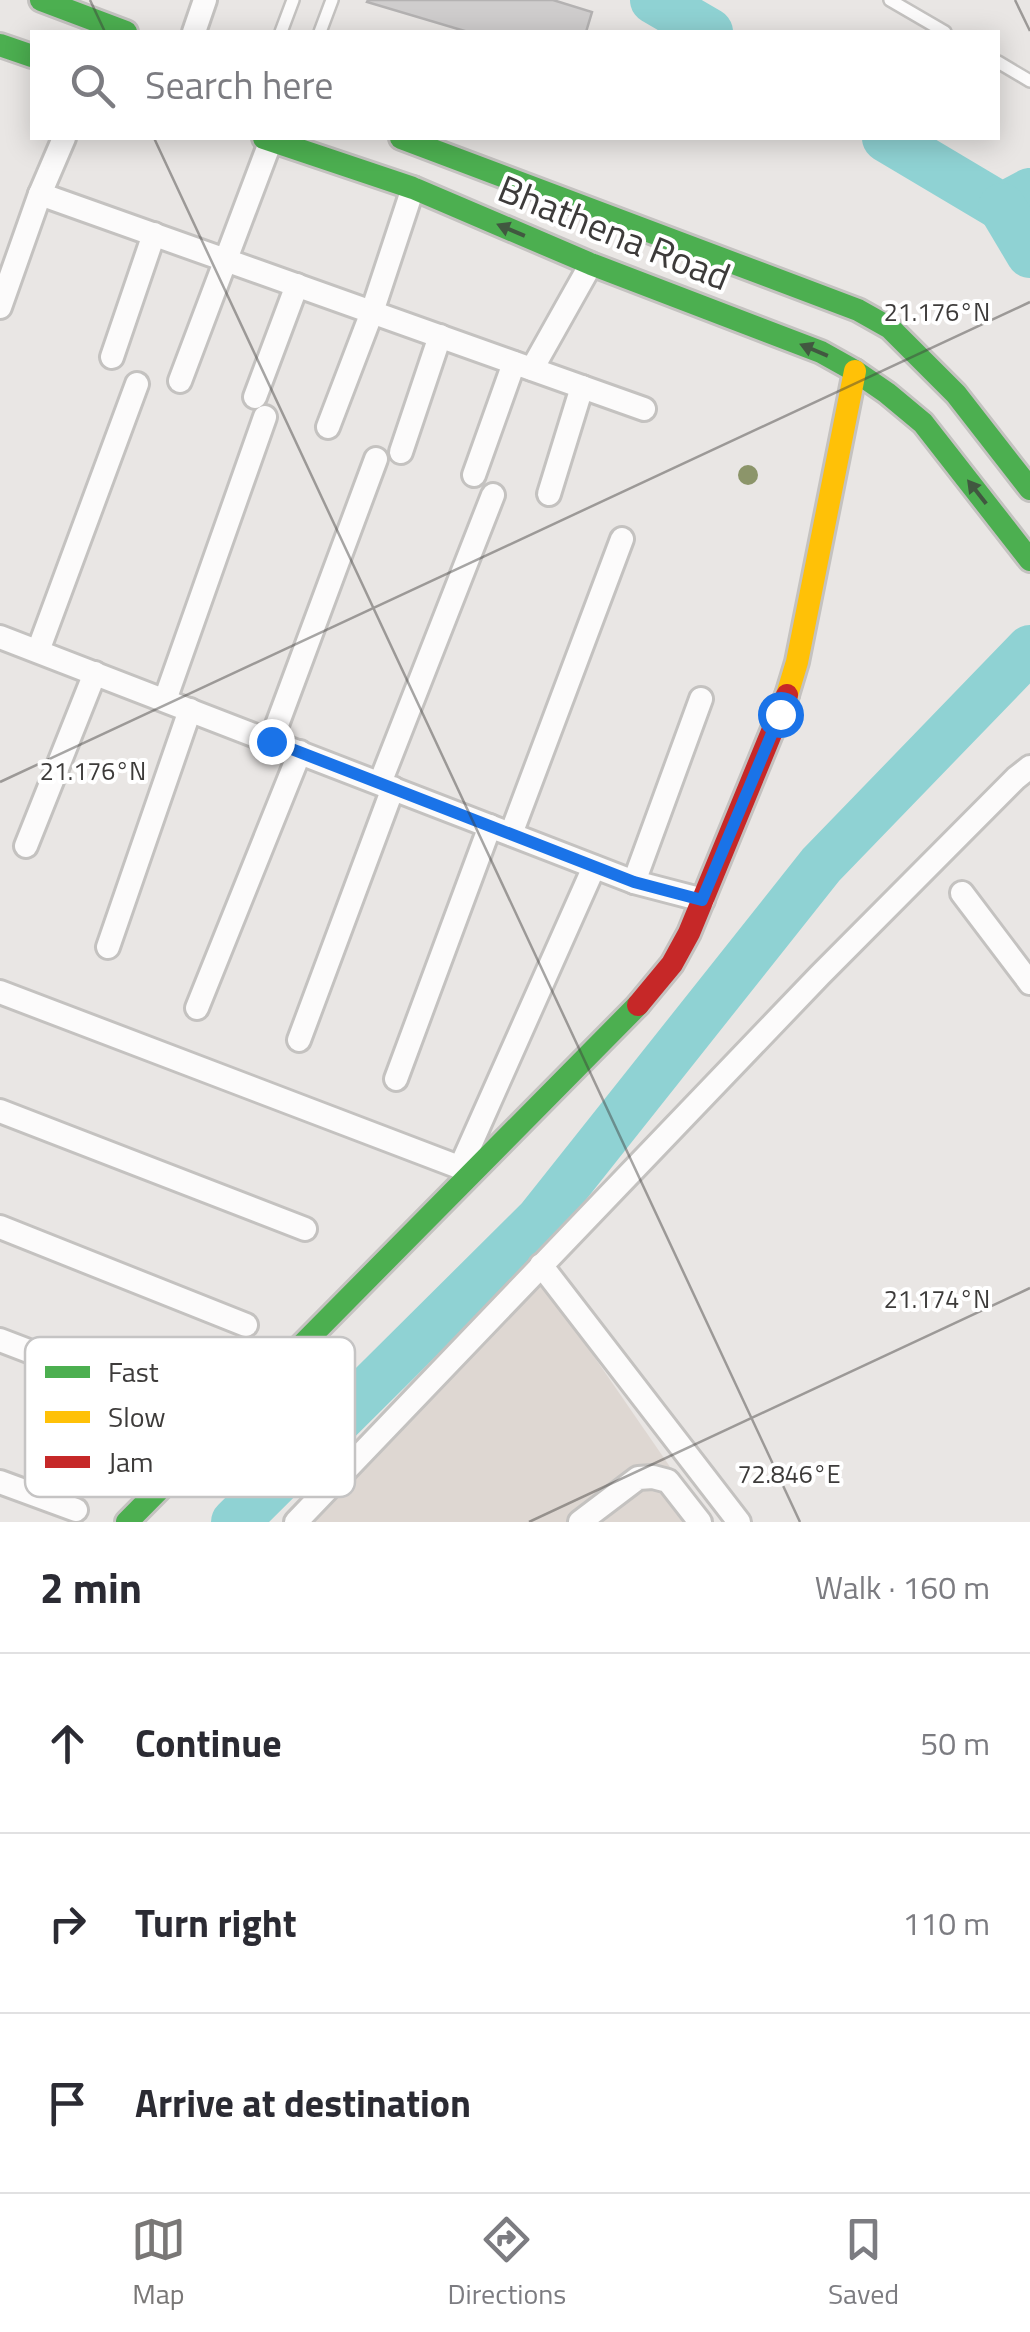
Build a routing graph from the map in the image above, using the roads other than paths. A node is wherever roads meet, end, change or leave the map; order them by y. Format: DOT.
graph roads {
  1 [pos="205,0"];
  2 [pos="293,0"];
  3 [pos="332,0"];
  4 [pos="890,0"];
  5 [pos="52,2"];
  6 [pos="113,30"];
  7 [pos="195,30"];
  8 [pos="282,30"];
  9 [pos="321,30"];
  10 [pos="942,30"];
  11 [pos="0,44"];
  12 [pos="30,55"];
  13 [pos="1000,63"];
  14 [pos="1030,81"];
  15 [pos="63,140"];
  16 [pos="268,140"];
  17 [pos="271,140"];
  18 [pos="406,140"];
  19 [pos="413,188"];
  20 [pos="40,194"];
  21 [pos="154,234"];
  22 [pos="225,260"];
  23 [pos="591,264"];
  24 [pos="297,285"];
  25 [pos="0,308"];
  26 [pos="372,312"];
  27 [pos="440,336"];
  28 [pos="112,358"];
  29 [pos="523,366"];
  30 [pos="855,371"];
  31 [pos="180,382"];
  32 [pos="137,384"];
  33 [pos="582,387"];
  34 [pos="644,410"];
  35 [pos="328,427"];
  36 [pos="401,452"];
  37 [pos="376,459"];
  38 [pos="474,475"];
  39 [pos="1030,489"];
  40 [pos="493,494"];
  41 [pos="548,494"];
  42 [pos="622,539"];
  43 [pos="1030,560"];
  44 [pos="0,636"];
  45 [pos="38,651"];
  46 [pos="95,673"];
  47 [pos="701,699"];
  48 [pos="165,700"];
  49 [pos="190,710"];
  50 [pos="271,741"];
  51 [pos="300,752"];
  52 [pos="1030,767"];
  53 [pos="386,786"];
  54 [pos="500,830"];
  55 [pos="26,846"];
  56 [pos="594,866"];
  57 [pos="634,882"];
  58 [pos="962,893"];
  59 [pos="702,900"];
  60 [pos="108,947"];
  61 [pos="1030,984"];
  62 [pos="0,992"];
  63 [pos="197,1008"];
  64 [pos="299,1040"];
  65 [pos="396,1079"];
  66 [pos="0,1111"];
  67 [pos="466,1170"];
  68 [pos="0,1227"];
  69 [pos="305,1229"];
  70 [pos="541,1265"];
  71 [pos="246,1325"];
  72 [pos="305,1337"];
  73 [pos="0,1340"];
  74 [pos="25,1350"];
  75 [pos="355,1460"];
  76 [pos="0,1482"];
  77 [pos="25,1491"];
  78 [pos="41,1497"];
  79 [pos="151,1497"];
  80 [pos="320,1497"];
  81 [pos="76,1510"];
  82 [pos="127,1522"];
  83 [pos="296,1522"];
  84 [pos="580,1522"];
  85 [pos="700,1522"];
  86 [pos="738,1522"];
  1 -- 7 [label="street"];
  2 -- 8 [label="lane"];
  3 -- 9 [label="lane"];
  4 -- 10 [label="lane"];
  5 -- 6 [label="street"];
  11 -- 12 [label="street"];
  13 -- 14 [label="lane"];
  15 -- 20 [label="street"];
  16 -- 22 [label="street"];
  17 -- 19 [label="street, Bhathena Road"];
  18 -- 39 [label="street, Bhathena Road"];
  23 -- 19 [label="street, Bhathena Road, one-way"];
  19 -- 26 [label="street"];
  20 -- 21 [label="street"];
  20 -- 25 [label="street"];
  21 -- 22 [label="street"];
  21 -- 28 [label="street"];
  22 -- 24 [label="street"];
  22 -- 31 [label="street"];
  23 -- 29 [label="street"];
  30 -- 23 [label="street, Bhathena Road, one-way"];
  24 -- 26 [label="street"];
  24 -- 48 [label="street"];
  26 -- 27 [label="street"];
  26 -- 35 [label="street"];
  27 -- 29 [label="street"];
  27 -- 36 [label="street"];
  29 -- 33 [label="street"];
  29 -- 38 [label="street"];
  43 -- 30 [label="street, Bhathena Road, one-way"];
  30 -- 59 [label="street"];
  32 -- 45 [label="street"];
  33 -- 34 [label="street"];
  33 -- 41 [label="street"];
  37 -- 50 [label="street"];
  40 -- 53 [label="street"];
  42 -- 54 [label="street"];
  44 -- 45 [label="street"];
  45 -- 46 [label="street"];
  46 -- 48 [label="street"];
  46 -- 55 [label="street"];
  47 -- 57 [label="street"];
  48 -- 49 [label="street"];
  49 -- 50 [label="street"];
  49 -- 60 [label="street"];
  50 -- 51 [label="street"];
  51 -- 53 [label="street"];
  51 -- 63 [label="street"];
  52 -- 70 [label="street"];
  53 -- 54 [label="street"];
  53 -- 64 [label="street"];
  54 -- 56 [label="street"];
  54 -- 65 [label="street"];
  56 -- 57 [label="street"];
  56 -- 67 [label="street"];
  57 -- 59 [label="street"];
  58 -- 61 [label="street"];
  59 -- 67 [label="street"];
  62 -- 67 [label="street"];
  66 -- 69 [label="street"];
  67 -- 72 [label="street"];
  68 -- 71 [label="street"];
  70 -- 75 [label="street"];
  70 -- 86 [label="street"];
  73 -- 74 [label="street"];
  76 -- 77 [label="street"];
  78 -- 81 [label="street"];
  79 -- 82 [label="street"];
  80 -- 83 [label="street"];
  84 -- 85 [label="street"];
}
